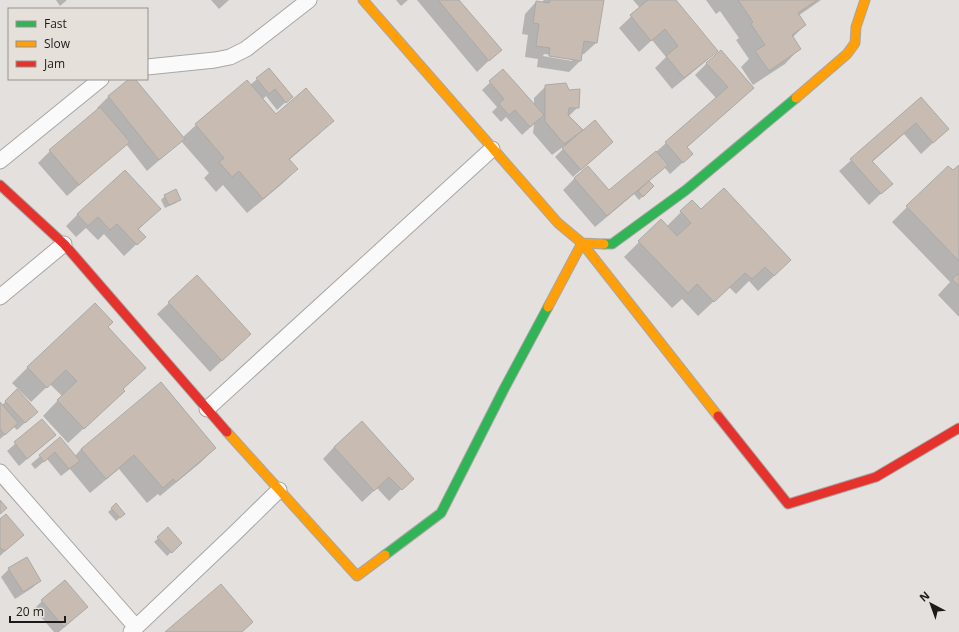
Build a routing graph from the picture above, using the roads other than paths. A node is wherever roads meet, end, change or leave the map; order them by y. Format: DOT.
graph roads {
  1 [pos="309,0"];
  2 [pos="363,0"];
  3 [pos="865,0"];
  4 [pos="148,67"];
  5 [pos="100,80"];
  6 [pos="492,149"];
  7 [pos="0,160"];
  8 [pos="0,185"];
  9 [pos="582,243"];
  10 [pos="64,244"];
  11 [pos="0,297"];
  12 [pos="207,409"];
  13 [pos="959,428"];
  14 [pos="0,472"];
  15 [pos="279,490"];
  16 [pos="133,629"];
  1 -- 4 [label="street"];
  2 -- 6 [label="street"];
  3 -- 9 [label="street"];
  5 -- 7 [label="street"];
  6 -- 9 [label="street"];
  6 -- 12 [label="street"];
  8 -- 10 [label="street"];
  9 -- 13 [label="street"];
  9 -- 15 [label="street"];
  10 -- 11 [label="street"];
  10 -- 12 [label="street"];
  12 -- 15 [label="street"];
  14 -- 16 [label="street"];
  15 -- 16 [label="street"];
}
